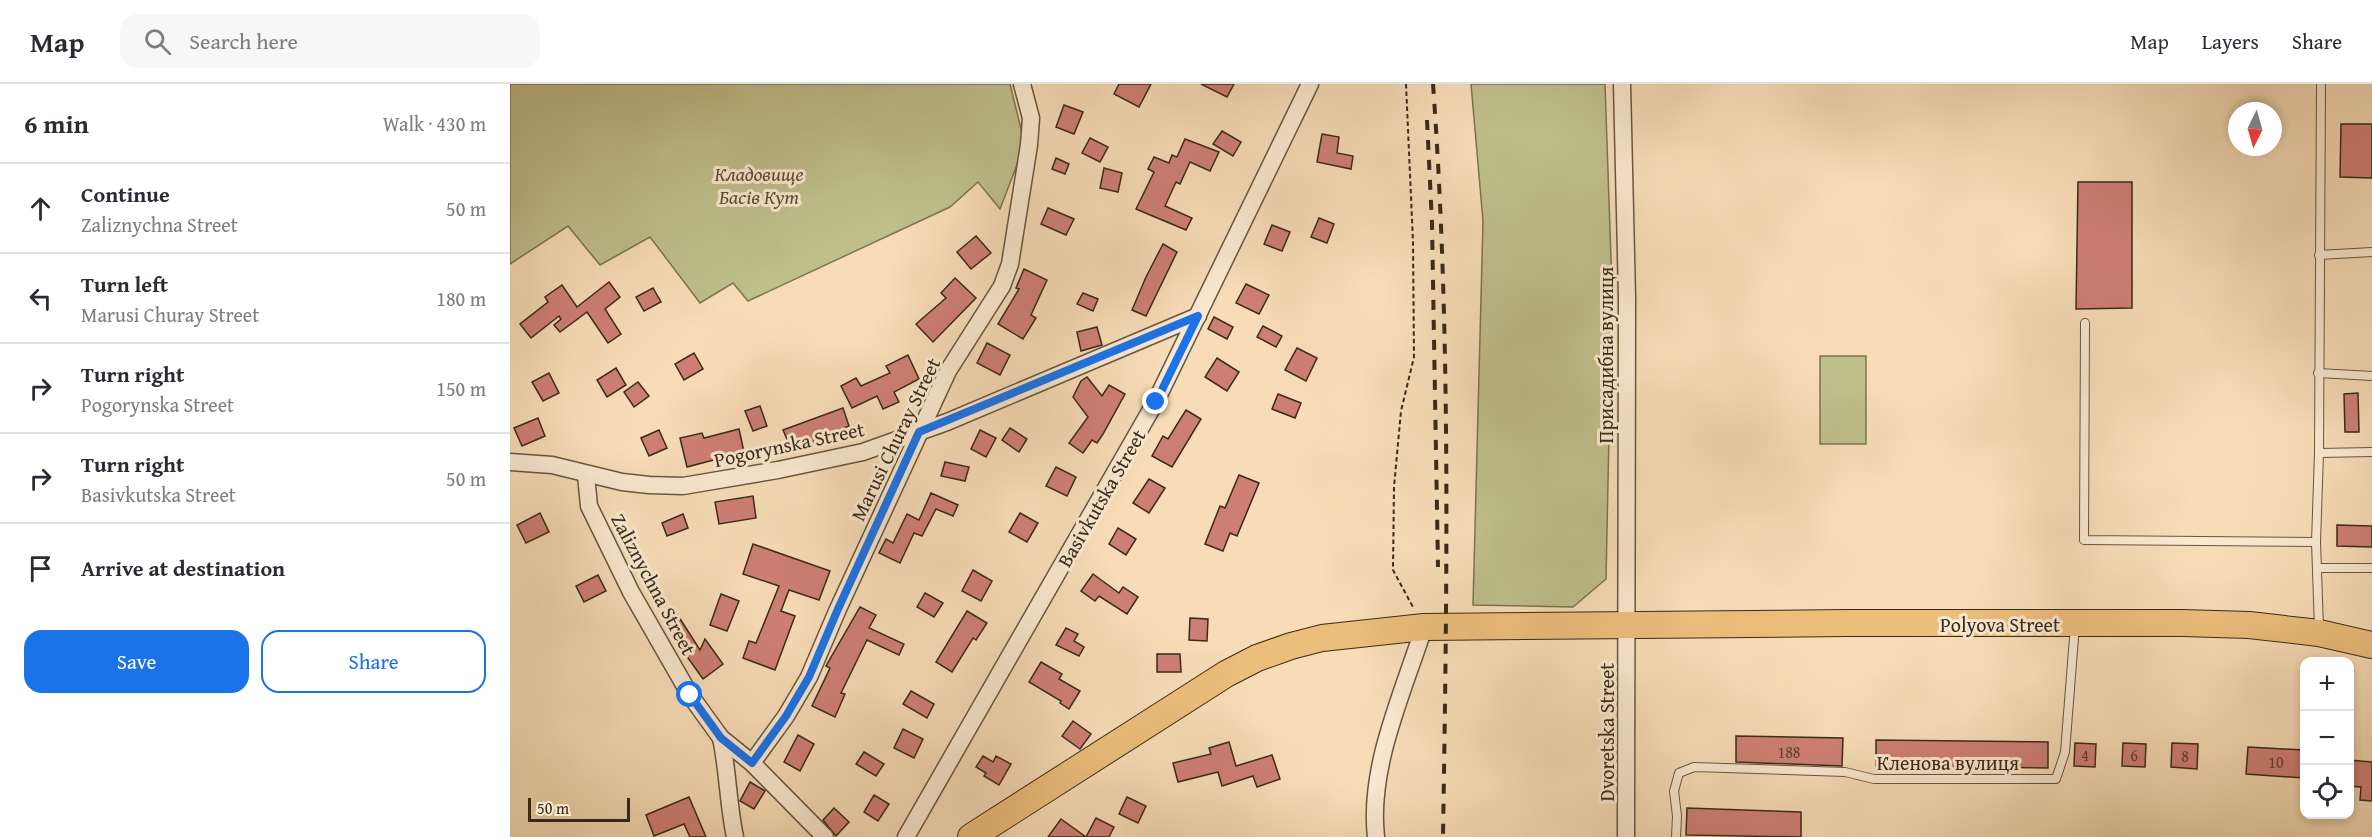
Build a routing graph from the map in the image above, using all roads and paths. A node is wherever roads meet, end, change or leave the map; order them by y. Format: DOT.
graph roads {
  1 [pos="1022,84"];
  2 [pos="1310,84"];
  3 [pos="1406,84"];
  4 [pos="1622,84"];
  5 [pos="2321,84"];
  6 [pos="2372,252"];
  7 [pos="2319,255"];
  8 [pos="1198,316"];
  9 [pos="2085,322"];
  10 [pos="2318,373"];
  11 [pos="2372,376"];
  12 [pos="919,432"];
  13 [pos="2372,452"];
  14 [pos="2319,453"];
  15 [pos="510,462"];
  16 [pos="586,475"];
  17 [pos="2316,542"];
  18 [pos="2317,568"];
  19 [pos="2372,568"];
  20 [pos="2075,624"];
  21 [pos="1627,626"];
  22 [pos="1424,627"];
  23 [pos="2319,633"];
  24 [pos="2372,645"];
  25 [pos="721,738"];
  26 [pos="752,763"];
  27 [pos="735,837"];
  28 [pos="825,837"];
  29 [pos="906,837"];
  30 [pos="971,837"];
  31 [pos="1376,837"];
  32 [pos="1626,837"];
  33 [pos="1676,837"];
  1 -- 12 [label="street, Marusi Churay Street"];
  2 -- 8 [label="street, Basivkutska Street"];
  3 -- 22 [label="path"];
  4 -- 21 [label="street, Присадибна вулиця"];
  5 -- 7 [label="lane"];
  6 -- 7 [label="lane"];
  7 -- 10 [label="lane"];
  8 -- 12 [label="street, Pogorynska Street"];
  8 -- 29 [label="street, Basivkutska Street"];
  9 -- 17 [label="lane"];
  10 -- 11 [label="lane"];
  10 -- 14 [label="lane"];
  12 -- 16 [label="street, Pogorynska Street"];
  12 -- 26 [label="street, Marusi Churay Street"];
  13 -- 14 [label="lane"];
  14 -- 17 [label="lane"];
  15 -- 16 [label="street, Pogorynska Street"];
  16 -- 25 [label="street, Zaliznychna Street"];
  17 -- 18 [label="lane"];
  18 -- 19 [label="lane"];
  18 -- 23 [label="lane"];
  20 -- 21 [label="main road, Polyova Street"];
  20 -- 23 [label="main road, Polyova Street"];
  20 -- 33 [label="lane, Кленова вулиця"];
  21 -- 22 [label="main road"];
  21 -- 32 [label="street, Dvoretska Street"];
  22 -- 30 [label="main road"];
  22 -- 31 [label="street"];
  23 -- 24 [label="main road, Polyova Street"];
  25 -- 26 [label="street, Zaliznychna Street"];
  25 -- 27 [label="street, Zaliznychna Street"];
  26 -- 28 [label="street, Zaliznychna Street"];
}
